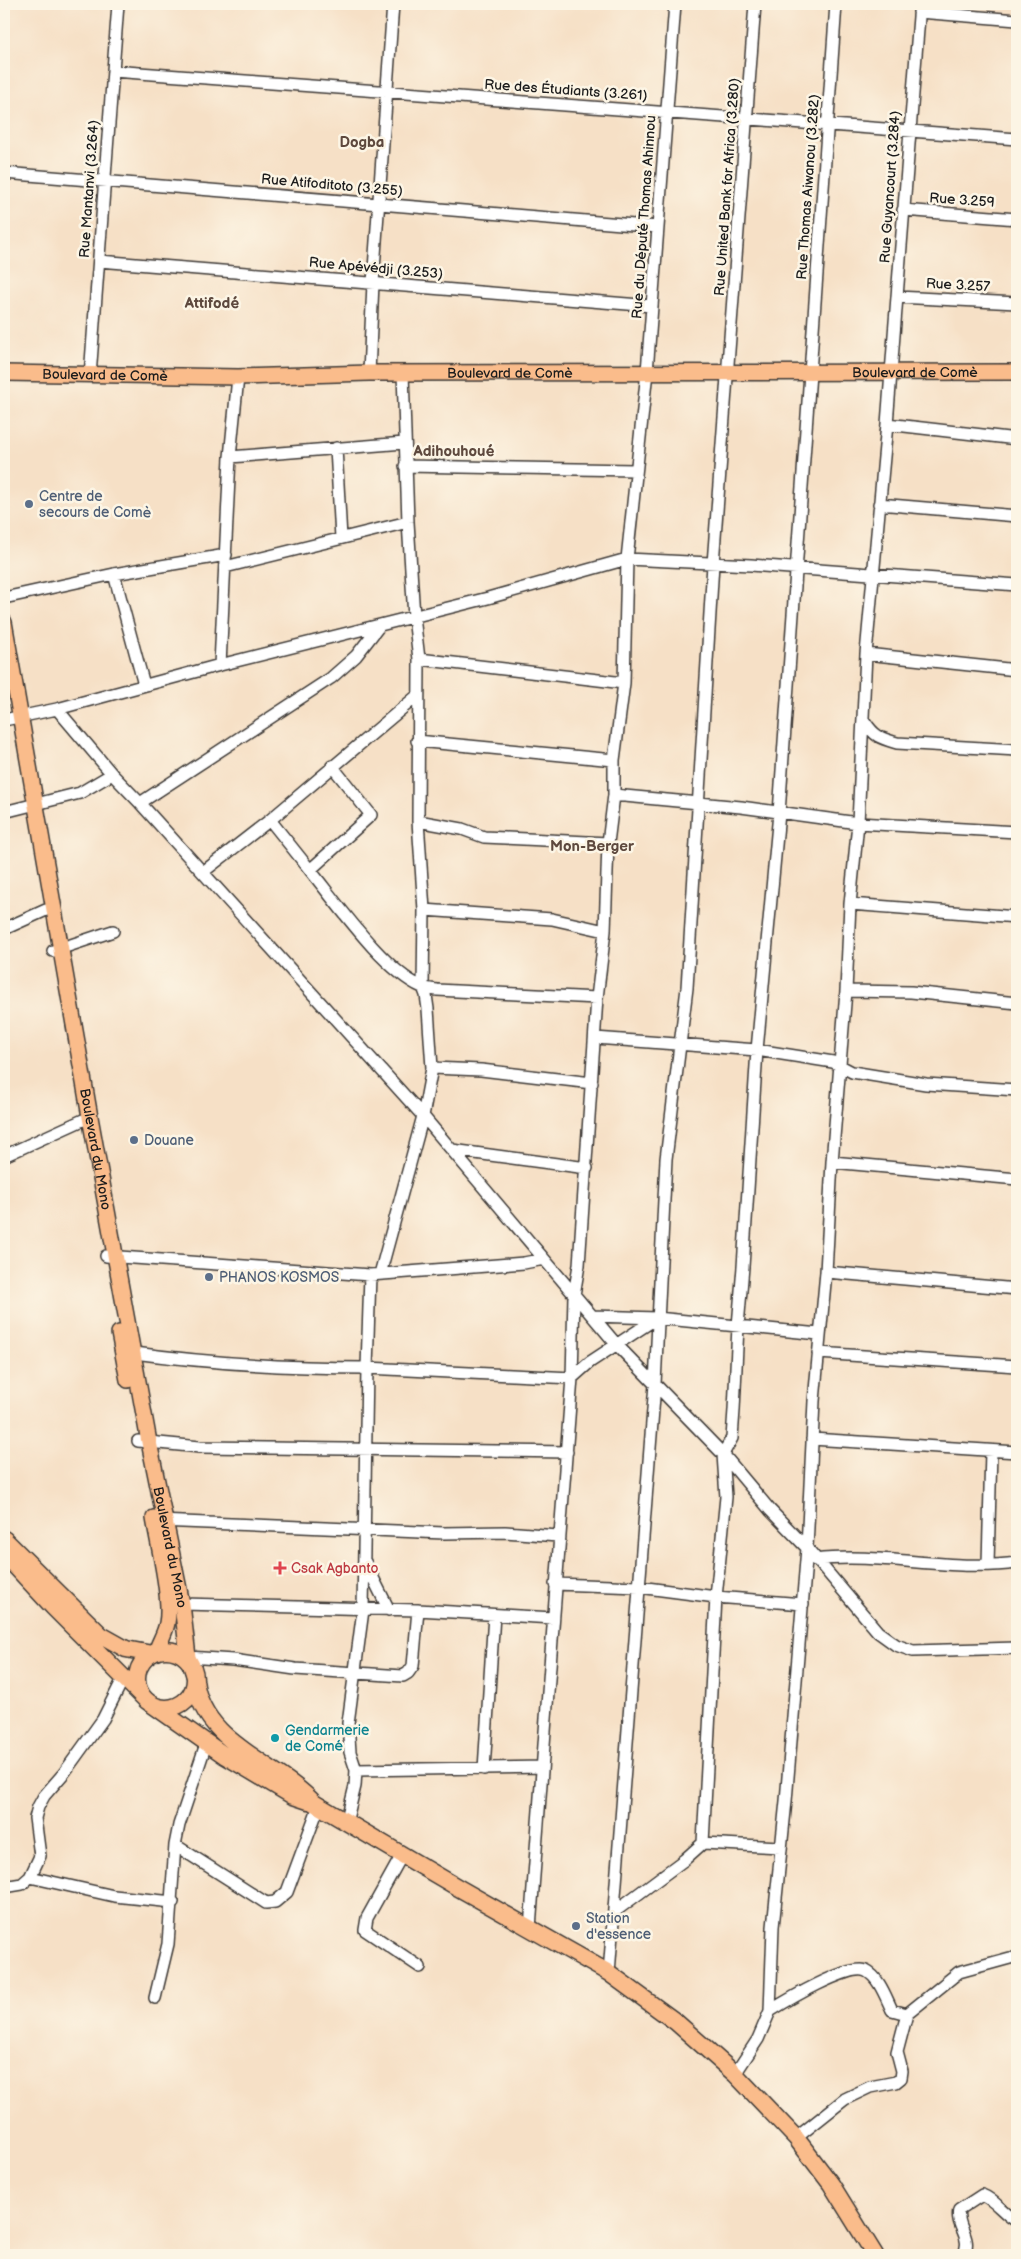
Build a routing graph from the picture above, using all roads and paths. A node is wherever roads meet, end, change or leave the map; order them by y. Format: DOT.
graph roads {
  1 [pos="118,4"];
  2 [pos="394,4"];
  3 [pos="675,4"];
  4 [pos="755,4"];
  5 [pos="836,4"];
  6 [pos="919,8"];
  7 [pos="1017,20"];
  8 [pos="113,71"];
  9 [pos="388,92"];
  10 [pos="667,113"];
  11 [pos="747,119"];
  12 [pos="827,125"];
  13 [pos="910,131"];
  14 [pos="1017,139"];
  15 [pos="4,173"];
  16 [pos="105,181"];
  17 [pos="380,204"];
  18 [pos="904,210"];
  19 [pos="1017,219"];
  20 [pos="658,227"];
  21 [pos="98,261"];
  22 [pos="373,283"];
  23 [pos="897,297"];
  24 [pos="1017,303"];
  25 [pos="652,306"];
  26 [pos="647,372"];
  27 [pos="1017,372"];
  28 [pos="4,373"];
  29 [pos="370,373"];
  30 [pos="403,373"];
  31 [pos="728,373"];
  32 [pos="809,373"];
  33 [pos="891,373"];
  34 [pos="90,376"];
  35 [pos="238,377"];
  36 [pos="887,424"];
  37 [pos="1017,439"];
  38 [pos="404,443"];
  39 [pos="336,448"];
  40 [pos="230,457"];
  41 [pos="405,466"];
  42 [pos="635,470"];
  43 [pos="879,504"];
  44 [pos="1017,516"];
  45 [pos="408,522"];
  46 [pos="341,538"];
  47 [pos="627,559"];
  48 [pos="226,561"];
  49 [pos="713,564"];
  50 [pos="795,568"];
  51 [pos="114,574"];
  52 [pos="874,574"];
  53 [pos="1017,584"];
  54 [pos="4,598"];
  55 [pos="414,617"];
  56 [pos="4,622"];
  57 [pos="380,625"];
  58 [pos="866,654"];
  59 [pos="419,659"];
  60 [pos="220,665"];
  61 [pos="4,670"];
  62 [pos="1017,670"];
  63 [pos="624,684"];
  64 [pos="144,685"];
  65 [pos="417,696"];
  66 [pos="57,709"];
  67 [pos="11,718"];
  68 [pos="865,722"];
  69 [pos="417,741"];
  70 [pos="1017,750"];
  71 [pos="614,760"];
  72 [pos="332,766"];
  73 [pos="112,774"];
  74 [pos="614,795"];
  75 [pos="140,803"];
  76 [pos="31,804"];
  77 [pos="698,804"];
  78 [pos="4,812"];
  79 [pos="779,813"];
  80 [pos="270,820"];
  81 [pos="418,821"];
  82 [pos="858,823"];
  83 [pos="1017,832"];
  84 [pos="608,844"];
  85 [pos="310,870"];
  86 [pos="203,872"];
  87 [pos="850,904"];
  88 [pos="46,910"];
  89 [pos="424,910"];
  90 [pos="1017,917"];
  91 [pos="4,929"];
  92 [pos="113,930"];
  93 [pos="605,931"];
  94 [pos="57,950"];
  95 [pos="423,988"];
  96 [pos="846,990"];
  97 [pos="597,998"];
  98 [pos="1017,1003"];
  99 [pos="595,1038"];
  100 [pos="679,1043"];
  101 [pos="757,1050"];
  102 [pos="840,1065"];
  103 [pos="432,1068"];
  104 [pos="592,1083"];
  105 [pos="1017,1090"];
  106 [pos="423,1116"];
  107 [pos="82,1120"];
  108 [pos="452,1150"];
  109 [pos="4,1156"];
  110 [pos="832,1162"];
  111 [pos="587,1168"];
  112 [pos="1017,1179"];
  113 [pos="111,1256"];
  114 [pos="544,1260"];
  115 [pos="826,1272"];
  116 [pos="375,1275"];
  117 [pos="1017,1289"];
  118 [pos="574,1294"];
  119 [pos="593,1316"];
  120 [pos="657,1318"];
  121 [pos="738,1326"];
  122 [pos="819,1334"];
  123 [pos="616,1344"];
  124 [pos="128,1352"];
  125 [pos="818,1353"];
  126 [pos="1017,1366"];
  127 [pos="367,1368"];
  128 [pos="572,1378"];
  129 [pos="655,1384"];
  130 [pos="812,1439"];
  131 [pos="144,1442"];
  132 [pos="365,1448"];
  133 [pos="992,1451"];
  134 [pos="568,1452"];
  135 [pos="1017,1452"];
  136 [pos="723,1454"];
  137 [pos="159,1521"];
  138 [pos="364,1528"];
  139 [pos="558,1536"];
  140 [pos="4,1539"];
  141 [pos="807,1548"];
  142 [pos="4,1554"];
  143 [pos="815,1560"];
  144 [pos="364,1561"];
  145 [pos="1017,1563"];
  146 [pos="988,1564"];
  147 [pos="555,1584"];
  148 [pos="639,1587"];
  149 [pos="716,1598"];
  150 [pos="182,1604"];
  151 [pos="803,1604"];
  152 [pos="363,1610"];
  153 [pos="389,1610"];
  154 [pos="418,1610"];
  155 [pos="494,1614"];
  156 [pos="553,1618"];
  157 [pos="1017,1648"];
  158 [pos="154,1653"];
  159 [pos="188,1657"];
  160 [pos="354,1674"];
  161 [pos="124,1677"];
  162 [pos="195,1677"];
  163 [pos="147,1701"];
  164 [pos="206,1744"];
  165 [pos="542,1767"];
  166 [pos="484,1768"];
  167 [pos="356,1770"];
  168 [pos="316,1804"];
  169 [pos="346,1823"];
  170 [pos="703,1843"];
  171 [pos="175,1844"];
  172 [pos="780,1847"];
  173 [pos="402,1855"];
  174 [pos="30,1877"];
  175 [pos="4,1887"];
  176 [pos="172,1902"];
  177 [pos="614,1912"];
  178 [pos="530,1928"];
  179 [pos="1010,1958"];
  180 [pos="420,1967"];
  181 [pos="609,1973"];
  182 [pos="155,1998"];
  183 [pos="770,2010"];
  184 [pos="907,2014"];
  185 [pos="735,2074"];
  186 [pos="796,2138"];
  187 [pos="1017,2221"];
  188 [pos="875,2255"];
  189 [pos="963,2255"];
  1 -- 8 [label="street, Rue Mantanvi (3.264)"];
  2 -- 9 [label="street"];
  3 -- 10 [label="street, Rue du Député Thomas Ahinnou"];
  4 -- 11 [label="street, Rue United Bank for Africa (3.280)"];
  5 -- 12 [label="street, Rue Thomas Aiwanou (3.282)"];
  6 -- 7 [label="street"];
  6 -- 13 [label="street, Rue Guyancourt (3.284)"];
  8 -- 9 [label="street, Rue des Étudiants (3.261)"];
  8 -- 16 [label="street, Rue Mantanvi (3.264)"];
  9 -- 10 [label="street, Rue des Étudiants (3.261)"];
  9 -- 17 [label="street"];
  10 -- 11 [label="street, Rue des Étudiants (3.261)"];
  10 -- 20 [label="street, Rue du Député Thomas Ahinnou"];
  11 -- 12 [label="street, Rue des Étudiants (3.261)"];
  11 -- 31 [label="street, Rue United Bank for Africa (3.280)"];
  12 -- 13 [label="street, Rue des Étudiants (3.261)"];
  12 -- 32 [label="street, Rue Thomas Aiwanou (3.282)"];
  13 -- 14 [label="street, Rue des Étudiants (3.261)"];
  13 -- 18 [label="street, Rue Guyancourt (3.284)"];
  15 -- 16 [label="street, Rue Atifoditoto (3.255)"];
  16 -- 17 [label="street, Rue Atifoditoto (3.255)"];
  16 -- 21 [label="street, Rue Mantanvi (3.264)"];
  17 -- 20 [label="street, Rue Atifoditoto (3.255)"];
  17 -- 22 [label="street"];
  18 -- 19 [label="street, Rue 3.259"];
  18 -- 23 [label="street, Rue Guyancourt (3.284)"];
  20 -- 25 [label="street, Rue du Député Thomas Ahinnou"];
  21 -- 22 [label="street, Rue Apévédji (3.253)"];
  21 -- 34 [label="street, Rue Mantanvi (3.264)"];
  22 -- 25 [label="street, Rue Apévédji (3.253)"];
  22 -- 29 [label="street"];
  23 -- 24 [label="street, Rue 3.257"];
  23 -- 33 [label="street, Rue Guyancourt (3.284)"];
  25 -- 26 [label="street, Rue du Député Thomas Ahinnou"];
  26 -- 30 [label="main road, Boulevard de Comè"];
  26 -- 31 [label="main road, Boulevard de Comè"];
  26 -- 42 [label="street, Rue du Député Thomas Ahinnou"];
  27 -- 33 [label="main road, Boulevard de Comè"];
  28 -- 34 [label="main road, Boulevard de Comè"];
  29 -- 30 [label="main road, Boulevard de Comè"];
  29 -- 35 [label="main road, Boulevard de Comè"];
  30 -- 38 [label="street"];
  31 -- 32 [label="main road, Boulevard de Comè"];
  31 -- 49 [label="street, Rue United Bank for Africa (3.280)"];
  32 -- 33 [label="main road, Boulevard de Comè"];
  32 -- 50 [label="street, Rue Thomas Aiwanou (3.282)"];
  33 -- 36 [label="street, Rue Guyancourt (3.284)"];
  34 -- 35 [label="main road, Boulevard de Comè"];
  35 -- 40 [label="street"];
  36 -- 37 [label="street"];
  36 -- 43 [label="street, Rue Guyancourt (3.284)"];
  38 -- 39 [label="street"];
  38 -- 41 [label="street"];
  39 -- 40 [label="street"];
  39 -- 46 [label="street"];
  40 -- 48 [label="street"];
  41 -- 42 [label="street"];
  41 -- 45 [label="street"];
  42 -- 47 [label="street, Rue du Député Thomas Ahinnou"];
  43 -- 44 [label="street"];
  43 -- 52 [label="street, Rue Guyancourt (3.284)"];
  45 -- 46 [label="street"];
  45 -- 55 [label="street"];
  46 -- 48 [label="street"];
  47 -- 49 [label="street"];
  47 -- 55 [label="street"];
  47 -- 63 [label="street, Rue du Député Thomas Ahinnou"];
  48 -- 51 [label="street"];
  48 -- 60 [label="street"];
  49 -- 50 [label="street"];
  49 -- 77 [label="street, Rue United Bank for Africa (3.280)"];
  50 -- 52 [label="street"];
  50 -- 79 [label="street, Rue Thomas Aiwanou (3.282)"];
  51 -- 54 [label="street"];
  51 -- 64 [label="street"];
  52 -- 53 [label="street"];
  52 -- 58 [label="street, Rue Guyancourt (3.284)"];
  55 -- 57 [label="street"];
  55 -- 59 [label="street"];
  56 -- 67 [label="main road, Boulevard du Mono"];
  57 -- 60 [label="street"];
  57 -- 75 [label="street"];
  58 -- 62 [label="street"];
  58 -- 68 [label="street, Rue Guyancourt (3.284)"];
  59 -- 63 [label="street"];
  59 -- 65 [label="street"];
  60 -- 64 [label="street"];
  61 -- 67 [label="main road, Boulevard du Mono"];
  63 -- 71 [label="street, Rue du Député Thomas Ahinnou"];
  64 -- 66 [label="street"];
  65 -- 69 [label="street"];
  65 -- 72 [label="street"];
  66 -- 67 [label="street"];
  66 -- 73 [label="street"];
  67 -- 76 [label="main road, Boulevard du Mono"];
  68 -- 70 [label="street"];
  68 -- 82 [label="street, Rue Guyancourt (3.284)"];
  69 -- 71 [label="street"];
  69 -- 81 [label="street"];
  71 -- 74 [label="street, Rue du Député Thomas Ahinnou"];
  72 -- 80 [label="street"];
  72 -- 85 [label="street"];
  73 -- 75 [label="street"];
  73 -- 76 [label="street"];
  74 -- 77 [label="street"];
  74 -- 84 [label="street, Rue du Député Thomas Ahinnou"];
  75 -- 86 [label="street"];
  76 -- 78 [label="street"];
  76 -- 88 [label="main road, Boulevard du Mono"];
  76 -- 94 [label="main road, Boulevard du Mono"];
  77 -- 79 [label="street"];
  77 -- 100 [label="street, Rue United Bank for Africa (3.280)"];
  79 -- 82 [label="street"];
  79 -- 101 [label="street, Rue Thomas Aiwanou (3.282)"];
  80 -- 85 [label="street"];
  80 -- 86 [label="street"];
  81 -- 84 [label="street"];
  81 -- 89 [label="street"];
  82 -- 83 [label="street"];
  82 -- 87 [label="street, Rue Guyancourt (3.284)"];
  84 -- 93 [label="street, Rue du Député Thomas Ahinnou"];
  85 -- 95 [label="street"];
  86 -- 106 [label="street"];
  87 -- 90 [label="street"];
  87 -- 96 [label="street, Rue Guyancourt (3.284)"];
  88 -- 91 [label="street"];
  88 -- 94 [label="main road, Boulevard du Mono"];
  89 -- 93 [label="street"];
  89 -- 95 [label="street"];
  92 -- 94 [label="street"];
  93 -- 97 [label="street, Rue du Député Thomas Ahinnou"];
  94 -- 107 [label="main road, Boulevard du Mono"];
  94 -- 113 [label="main road, Boulevard du Mono"];
  95 -- 97 [label="street"];
  95 -- 103 [label="street"];
  96 -- 98 [label="street"];
  96 -- 102 [label="street, Rue Guyancourt (3.284)"];
  97 -- 99 [label="street, Rue du Député Thomas Ahinnou"];
  99 -- 100 [label="street"];
  99 -- 104 [label="street, Rue du Député Thomas Ahinnou"];
  100 -- 101 [label="street"];
  100 -- 120 [label="street, Rue United Bank for Africa (3.280)"];
  101 -- 102 [label="street"];
  101 -- 121 [label="street, Rue Thomas Aiwanou (3.282)"];
  102 -- 105 [label="street"];
  102 -- 110 [label="street, Rue Guyancourt (3.284)"];
  103 -- 104 [label="street"];
  103 -- 106 [label="street"];
  104 -- 111 [label="street, Rue du Député Thomas Ahinnou"];
  106 -- 108 [label="street"];
  106 -- 116 [label="street"];
  107 -- 109 [label="street"];
  107 -- 113 [label="main road, Boulevard du Mono"];
  108 -- 111 [label="street"];
  108 -- 114 [label="street"];
  110 -- 112 [label="street"];
  110 -- 115 [label="street, Rue Guyancourt (3.284)"];
  111 -- 118 [label="street, Rue du Député Thomas Ahinnou"];
  113 -- 116 [label="street"];
  113 -- 124 [label="main road, Boulevard du Mono"];
  114 -- 116 [label="street"];
  114 -- 118 [label="street"];
  115 -- 117 [label="street"];
  115 -- 122 [label="street, Rue Guyancourt (3.284)"];
  116 -- 127 [label="street"];
  118 -- 119 [label="street"];
  118 -- 128 [label="street, Rue du Député Thomas Ahinnou"];
  119 -- 120 [label="street"];
  119 -- 123 [label="street"];
  120 -- 121 [label="street"];
  120 -- 123 [label="street"];
  120 -- 129 [label="street, Rue United Bank for Africa (3.280)"];
  121 -- 122 [label="street"];
  121 -- 136 [label="street, Rue Thomas Aiwanou (3.282)"];
  122 -- 125 [label="street, Rue Guyancourt (3.284)"];
  123 -- 128 [label="street"];
  123 -- 129 [label="street"];
  124 -- 127 [label="street"];
  124 -- 131 [label="main road, Boulevard du Mono"];
  125 -- 126 [label="street"];
  125 -- 130 [label="street, Rue Guyancourt (3.284)"];
  127 -- 128 [label="street"];
  127 -- 132 [label="street"];
  128 -- 134 [label="street, Rue du Député Thomas Ahinnou"];
  129 -- 136 [label="street"];
  129 -- 148 [label="street, Rue United Bank for Africa (3.280)"];
  130 -- 133 [label="street"];
  130 -- 141 [label="street, Rue Guyancourt (3.284)"];
  131 -- 132 [label="street"];
  131 -- 137 [label="main road, Boulevard du Mono"];
  132 -- 134 [label="street"];
  132 -- 138 [label="street"];
  133 -- 135 [label="street"];
  133 -- 146 [label="street"];
  134 -- 139 [label="street, Rue du Député Thomas Ahinnou"];
  136 -- 141 [label="street"];
  136 -- 149 [label="street"];
  137 -- 138 [label="street"];
  137 -- 150 [label="main road, Boulevard du Mono"];
  137 -- 158 [label="main road, Boulevard du Mono"];
  138 -- 139 [label="street"];
  138 -- 144 [label="street"];
  139 -- 147 [label="street, Rue du Député Thomas Ahinnou"];
  140 -- 158 [label="highway"];
  141 -- 143 [label="street"];
  141 -- 151 [label="street, Rue Guyancourt (3.284)"];
  142 -- 161 [label="highway"];
  143 -- 146 [label="street"];
  143 -- 157 [label="street"];
  144 -- 152 [label="street"];
  144 -- 153 [label="street"];
  145 -- 146 [label="street"];
  147 -- 148 [label="street"];
  147 -- 156 [label="street, Rue du Député Thomas Ahinnou"];
  148 -- 149 [label="street"];
  148 -- 177 [label="street, Rue United Bank for Africa (3.280)"];
  149 -- 151 [label="street"];
  149 -- 170 [label="street"];
  150 -- 152 [label="street"];
  150 -- 159 [label="main road, Boulevard du Mono"];
  151 -- 172 [label="street, Rue Guyancourt (3.284)"];
  152 -- 153 [label="street"];
  152 -- 160 [label="street"];
  153 -- 154 [label="street"];
  154 -- 155 [label="street"];
  154 -- 160 [label="street"];
  155 -- 156 [label="street"];
  155 -- 166 [label="street"];
  156 -- 165 [label="street, Rue du Député Thomas Ahinnou"];
  158 -- 162 [label="highway"];
  158 -- 163 [label="highway"];
  159 -- 160 [label="street"];
  159 -- 162 [label="main road, Boulevard du Mono"];
  160 -- 167 [label="street"];
  161 -- 163 [label="highway"];
  161 -- 174 [label="street"];
  162 -- 163 [label="highway"];
  162 -- 168 [label="highway"];
  163 -- 164 [label="highway"];
  164 -- 168 [label="highway"];
  164 -- 171 [label="street"];
  165 -- 166 [label="street"];
  165 -- 178 [label="street, Rue du Député Thomas Ahinnou"];
  166 -- 167 [label="street"];
  167 -- 169 [label="street"];
  168 -- 169 [label="highway"];
  168 -- 171 [label="street"];
  169 -- 173 [label="highway"];
  170 -- 172 [label="street"];
  170 -- 177 [label="street"];
  171 -- 176 [label="street"];
  172 -- 183 [label="street, Rue Guyancourt (3.284)"];
  173 -- 178 [label="highway"];
  173 -- 180 [label="street"];
  174 -- 175 [label="street"];
  174 -- 176 [label="street"];
  176 -- 182 [label="street"];
  177 -- 181 [label="street, Rue United Bank for Africa (3.280)"];
  178 -- 181 [label="highway"];
  179 -- 184 [label="street"];
  181 -- 185 [label="highway"];
  183 -- 184 [label="street"];
  183 -- 185 [label="street"];
  184 -- 186 [label="street"];
  185 -- 186 [label="highway"];
  186 -- 188 [label="highway"];
  187 -- 189 [label="street"];
}
